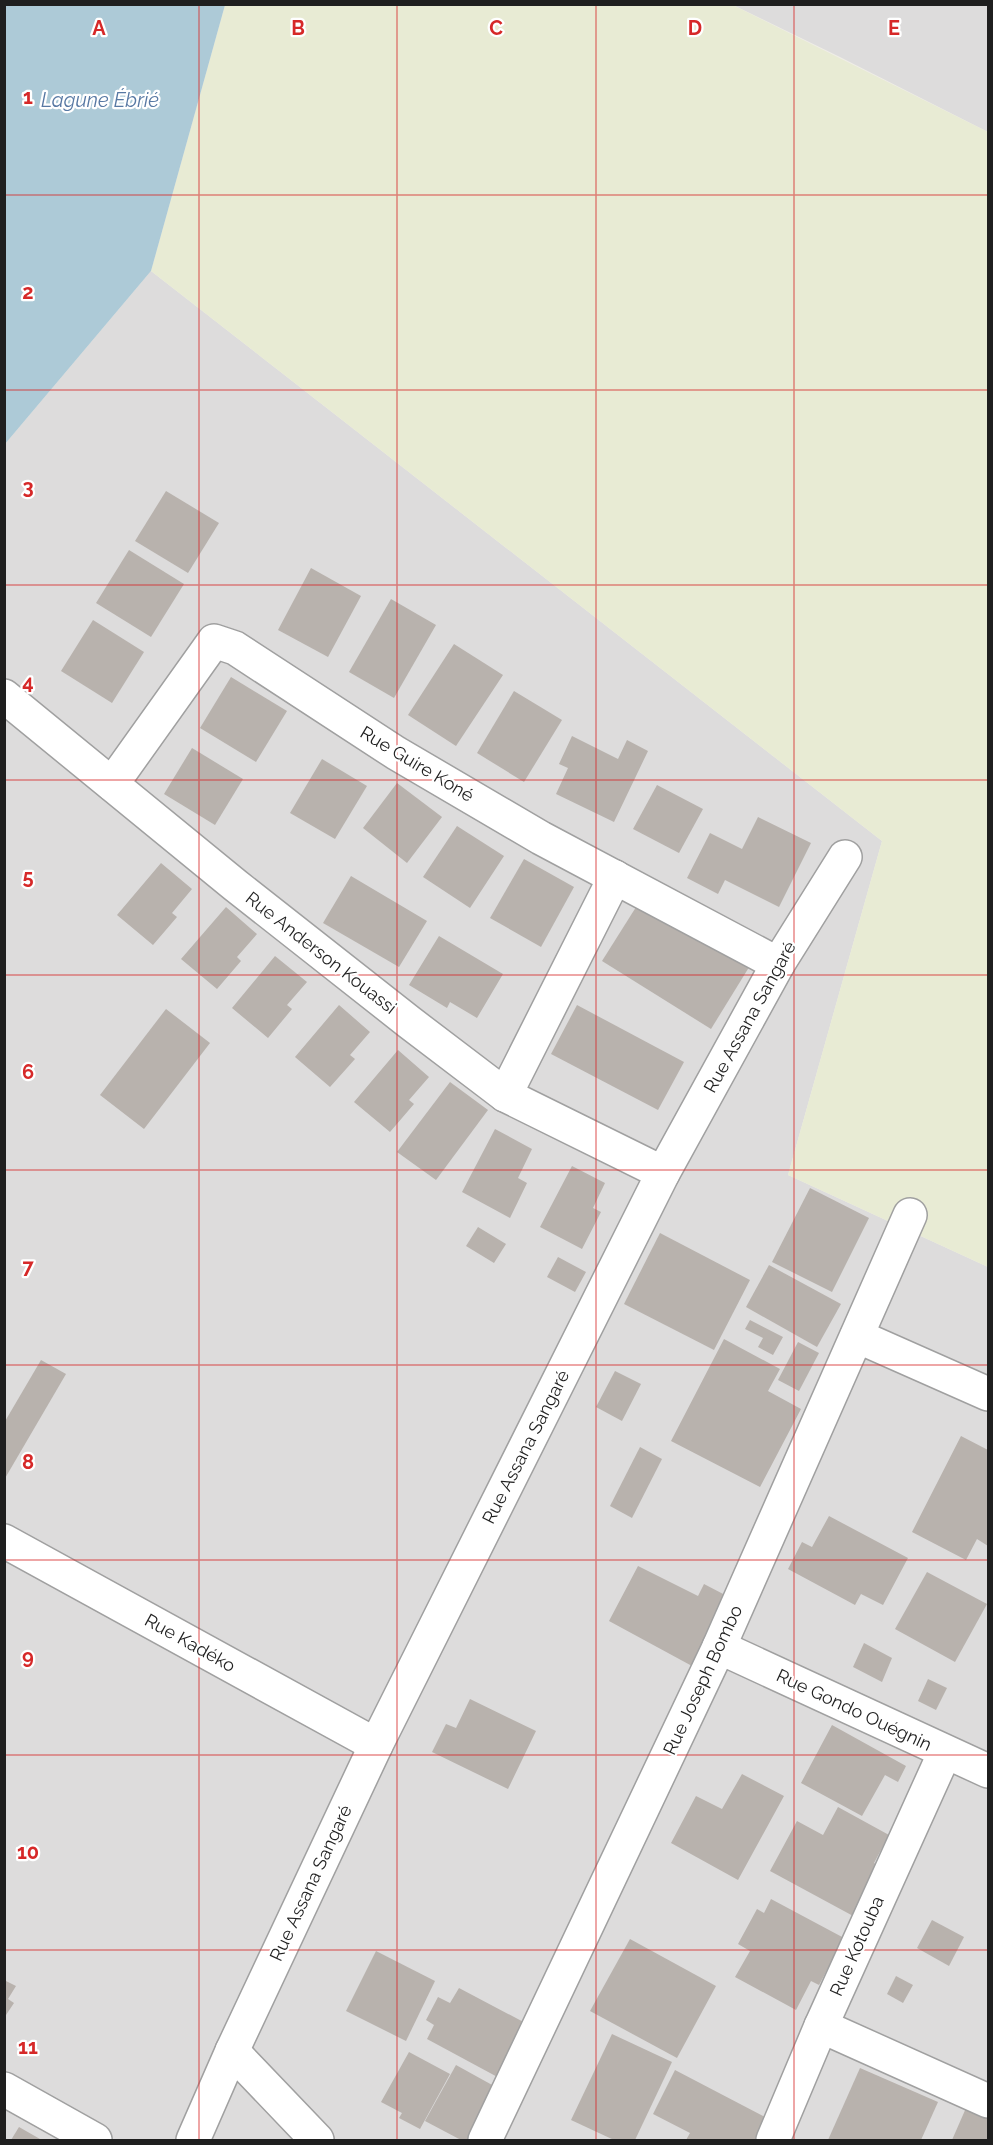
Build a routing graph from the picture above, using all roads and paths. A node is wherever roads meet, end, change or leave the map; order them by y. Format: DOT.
graph roads {
  1 [pos="4,696"];
  2 [pos="112,784"];
  3 [pos="845,857"];
  4 [pos="615,877"];
  5 [pos="778,964"];
  6 [pos="505,1095"];
  7 [pos="663,1173"];
  8 [pos="910,1215"];
  9 [pos="857,1336"];
  10 [pos="988,1394"];
  11 [pos="4,1541"];
  12 [pos="719,1647"];
  13 [pos="376,1745"];
  14 [pos="945,1752"];
  15 [pos="988,1771"];
  16 [pos="821,2026"];
  17 [pos="232,2051"];
  18 [pos="4,2089"];
  19 [pos="988,2101"];
  20 [pos="95,2140"];
  21 [pos="193,2140"];
  22 [pos="317,2140"];
  23 [pos="485,2140"];
  24 [pos="773,2140"];
  1 -- 2 [label="street, Rue Anderson Kouassi"];
  2 -- 4 [label="street, Rue Guire Koné"];
  2 -- 6 [label="street, Rue Anderson Kouassi"];
  3 -- 5 [label="street, Rue Assana Sangaré"];
  4 -- 5 [label="street, Rue Guire Koné"];
  4 -- 6 [label="street"];
  5 -- 7 [label="street, Rue Assana Sangaré"];
  6 -- 7 [label="street, Rue Anderson Kouassi"];
  7 -- 13 [label="street, Rue Assana Sangaré"];
  8 -- 9 [label="street, Rue Joseph Bombo"];
  9 -- 10 [label="street"];
  9 -- 12 [label="street, Rue Joseph Bombo"];
  11 -- 13 [label="street, Rue Kadéko"];
  12 -- 14 [label="street, Rue Gondo Ouégnin"];
  12 -- 23 [label="street, Rue Joseph Bombo"];
  13 -- 17 [label="street, Rue Assana Sangaré"];
  14 -- 15 [label="street, Rue Gondo Ouégnin"];
  14 -- 16 [label="street, Rue Kotouba"];
  16 -- 19 [label="street"];
  16 -- 24 [label="street, Rue Kotouba"];
  17 -- 21 [label="street, Rue Assana Sangaré"];
  17 -- 22 [label="street"];
  18 -- 20 [label="street"];
}
